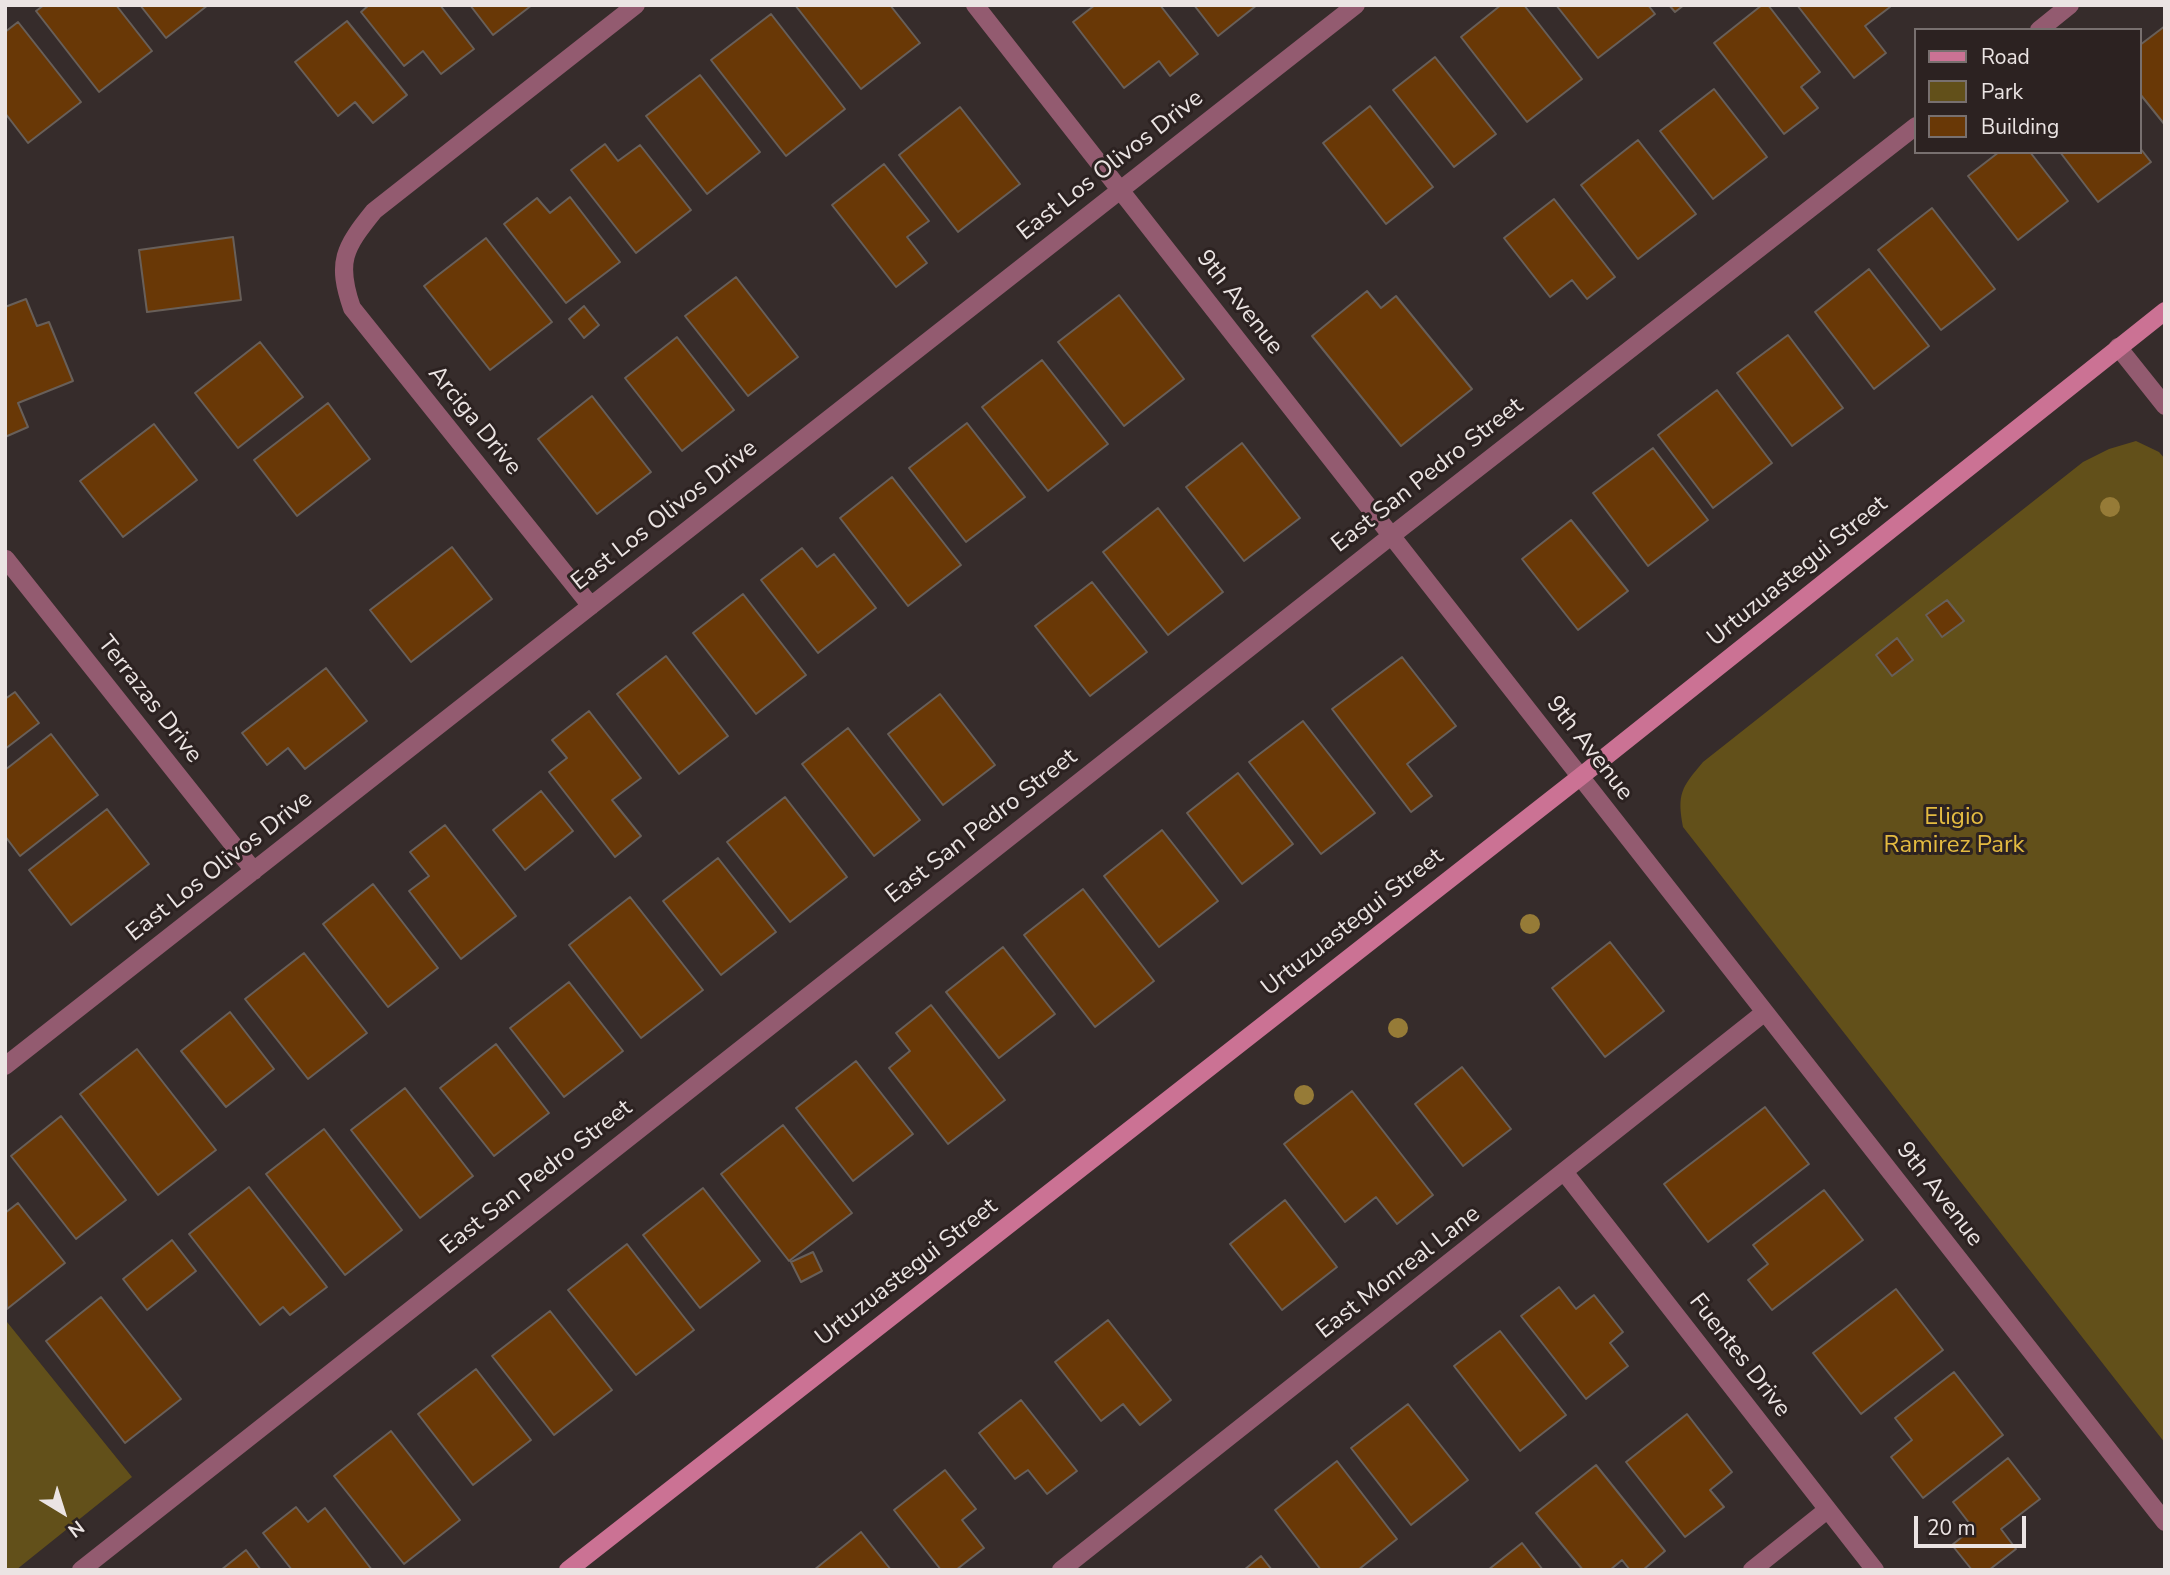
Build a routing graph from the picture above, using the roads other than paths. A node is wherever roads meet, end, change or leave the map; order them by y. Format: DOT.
graph roads {
  1 [pos="636,5"];
  2 [pos="975,5"];
  3 [pos="1356,5"];
  4 [pos="2070,5"];
  5 [pos="2041,28"];
  6 [pos="1914,127"];
  7 [pos="1120,190"];
  8 [pos="2165,311"];
  9 [pos="2119,348"];
  10 [pos="2165,406"];
  11 [pos="1391,536"];
  12 [pos="6,559"];
  13 [pos="591,606"];
  14 [pos="1580,777"];
  15 [pos="254,871"];
  16 [pos="1765,1012"];
  17 [pos="5,1066"];
  18 [pos="1565,1173"];
  19 [pos="1827,1510"];
  20 [pos="2165,1522"];
  21 [pos="81,1570"];
  22 [pos="568,1570"];
  23 [pos="1061,1570"];
  24 [pos="1752,1570"];
  25 [pos="1875,1570"];
  1 -- 13 [label="street, Arciga Drive"];
  2 -- 7 [label="street, 9th Avenue"];
  3 -- 7 [label="street, East Los Olivos Drive"];
  4 -- 5 [label="street"];
  6 -- 11 [label="street, East San Pedro Street"];
  7 -- 11 [label="street, 9th Avenue"];
  7 -- 13 [label="street, East Los Olivos Drive"];
  8 -- 9 [label="main road, Urtuzuastegui Street"];
  9 -- 10 [label="street"];
  9 -- 14 [label="main road, Urtuzuastegui Street"];
  11 -- 14 [label="street, 9th Avenue"];
  11 -- 21 [label="street, East San Pedro Street"];
  12 -- 15 [label="street, Terrazas Drive"];
  13 -- 15 [label="street, East Los Olivos Drive"];
  14 -- 16 [label="street, 9th Avenue"];
  14 -- 22 [label="main road, Urtuzuastegui Street"];
  15 -- 17 [label="street, East Los Olivos Drive"];
  16 -- 18 [label="street, East Monreal Lane"];
  16 -- 20 [label="street, 9th Avenue"];
  18 -- 19 [label="street, Fuentes Drive"];
  18 -- 23 [label="street, East Monreal Lane"];
  19 -- 24 [label="street"];
  19 -- 25 [label="street, Fuentes Drive"];
}
